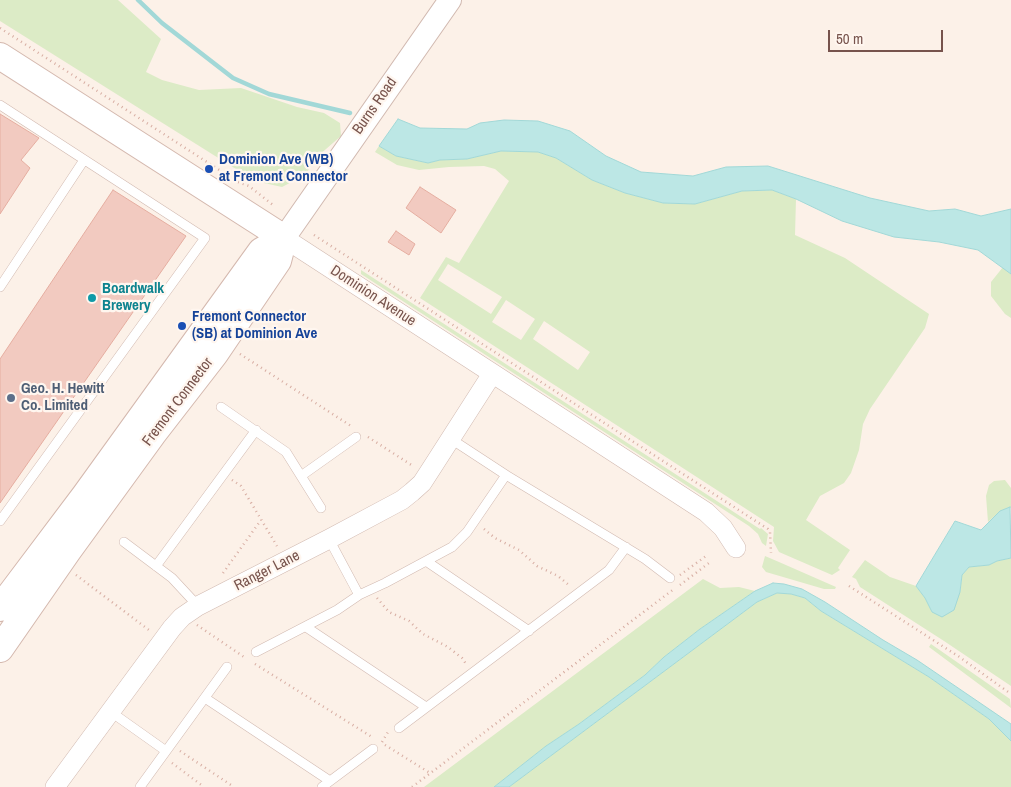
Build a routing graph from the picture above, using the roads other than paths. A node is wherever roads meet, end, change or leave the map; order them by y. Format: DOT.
graph roads {
  1 [pos="450,0"];
  2 [pos="0,56"];
  3 [pos="0,104"];
  4 [pos="84,160"];
  5 [pos="284,238"];
  6 [pos="0,286"];
  7 [pos="492,374"];
  8 [pos="221,407"];
  9 [pos="256,430"];
  10 [pos="358,433"];
  11 [pos="451,439"];
  12 [pos="506,475"];
  13 [pos="301,476"];
  14 [pos="322,508"];
  15 [pos="0,521"];
  16 [pos="329,539"];
  17 [pos="124,542"];
  18 [pos="626,547"];
  19 [pos="736,548"];
  20 [pos="426,561"];
  21 [pos="156,566"];
  22 [pos="670,578"];
  23 [pos="359,594"];
  24 [pos="0,608"];
  25 [pos="196,615"];
  26 [pos="306,627"];
  27 [pos="528,631"];
  28 [pos="0,648"];
  29 [pos="256,652"];
  30 [pos="226,667"];
  31 [pos="205,698"];
  32 [pos="426,707"];
  33 [pos="111,712"];
  34 [pos="399,728"];
  35 [pos="373,749"];
  36 [pos="166,751"];
  37 [pos="326,784"];
  38 [pos="55,787"];
  39 [pos="140,787"];
  1 -- 5 [label="street, Burns Road"];
  2 -- 5 [label="main road, Dominion Avenue"];
  3 -- 4 [label="lane"];
  4 -- 6 [label="lane"];
  4 -- 15 [label="lane"];
  5 -- 7 [label="street, Dominion Avenue"];
  5 -- 24 [label="main road, Fremont Connector"];
  5 -- 28 [label="main road, Fremont Connector"];
  7 -- 11 [label="street, Ranger Lane"];
  7 -- 19 [label="street, Dominion Avenue"];
  8 -- 9 [label="lane"];
  9 -- 13 [label="lane"];
  9 -- 21 [label="lane"];
  10 -- 13 [label="lane"];
  11 -- 12 [label="lane"];
  11 -- 16 [label="street, Ranger Lane"];
  12 -- 18 [label="lane"];
  12 -- 20 [label="lane"];
  13 -- 14 [label="lane"];
  16 -- 23 [label="lane"];
  16 -- 25 [label="street, Ranger Lane"];
  17 -- 21 [label="lane"];
  18 -- 22 [label="lane"];
  18 -- 27 [label="lane"];
  20 -- 23 [label="lane"];
  20 -- 27 [label="lane"];
  21 -- 25 [label="lane"];
  23 -- 26 [label="lane"];
  25 -- 33 [label="street, Ranger Lane"];
  26 -- 29 [label="lane"];
  26 -- 32 [label="lane"];
  27 -- 32 [label="lane"];
  30 -- 31 [label="lane"];
  31 -- 36 [label="lane"];
  31 -- 37 [label="lane"];
  32 -- 34 [label="lane"];
  33 -- 36 [label="lane"];
  33 -- 38 [label="street, Ranger Lane"];
  35 -- 37 [label="lane"];
  36 -- 39 [label="lane"];
}
